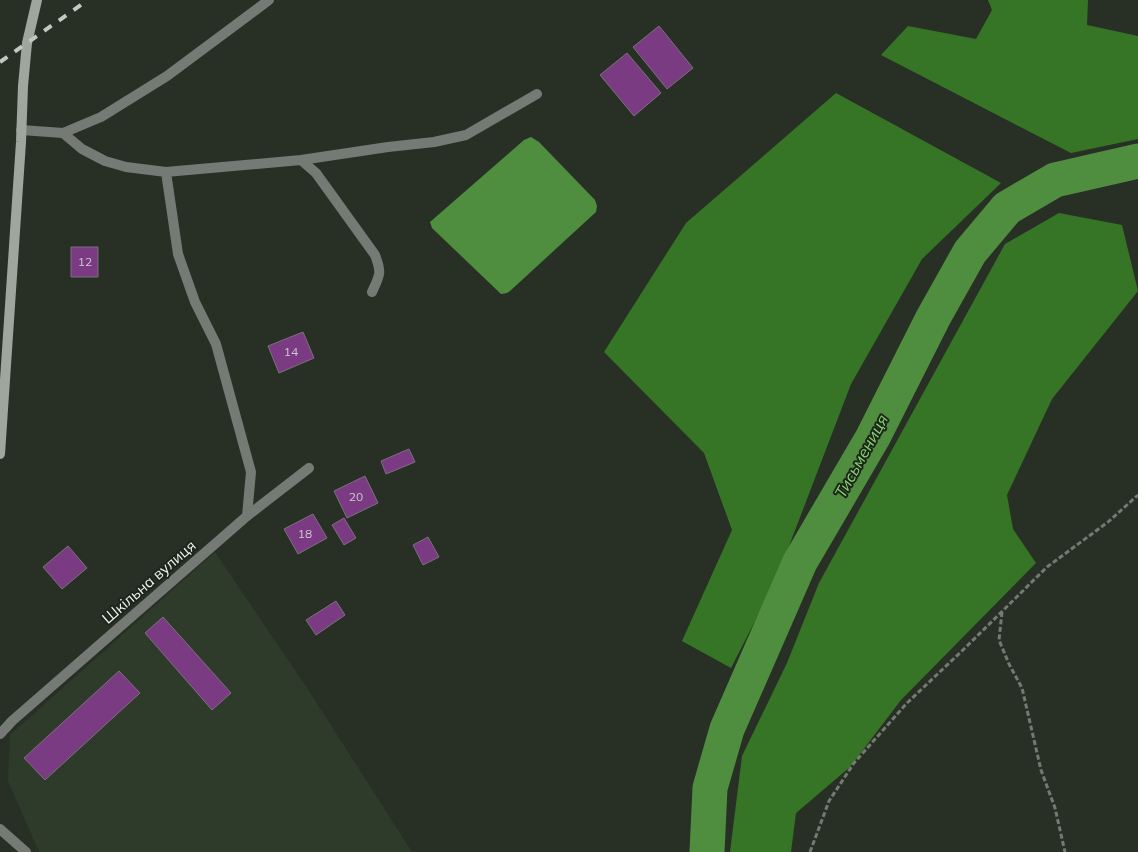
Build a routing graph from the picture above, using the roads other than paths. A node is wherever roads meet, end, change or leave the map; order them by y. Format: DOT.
graph roads {
  1 [pos="36,0"];
  2 [pos="269,0"];
  3 [pos="537,94"];
  4 [pos="21,130"];
  5 [pos="63,133"];
  6 [pos="301,160"];
  7 [pos="166,172"];
  8 [pos="372,292"];
  9 [pos="0,454"];
  10 [pos="309,468"];
  11 [pos="247,516"];
  12 [pos="0,734"];
  13 [pos="0,829"];
  14 [pos="26,852"];
  1 -- 4 [label="main road"];
  2 -- 5 [label="street"];
  3 -- 6 [label="street"];
  4 -- 5 [label="street"];
  4 -- 9 [label="main road"];
  5 -- 7 [label="street"];
  6 -- 7 [label="street"];
  6 -- 8 [label="street"];
  7 -- 11 [label="street"];
  10 -- 11 [label="street, Шкільна вулиця"];
  11 -- 12 [label="street, Шкільна вулиця"];
  13 -- 14 [label="street"];
}
